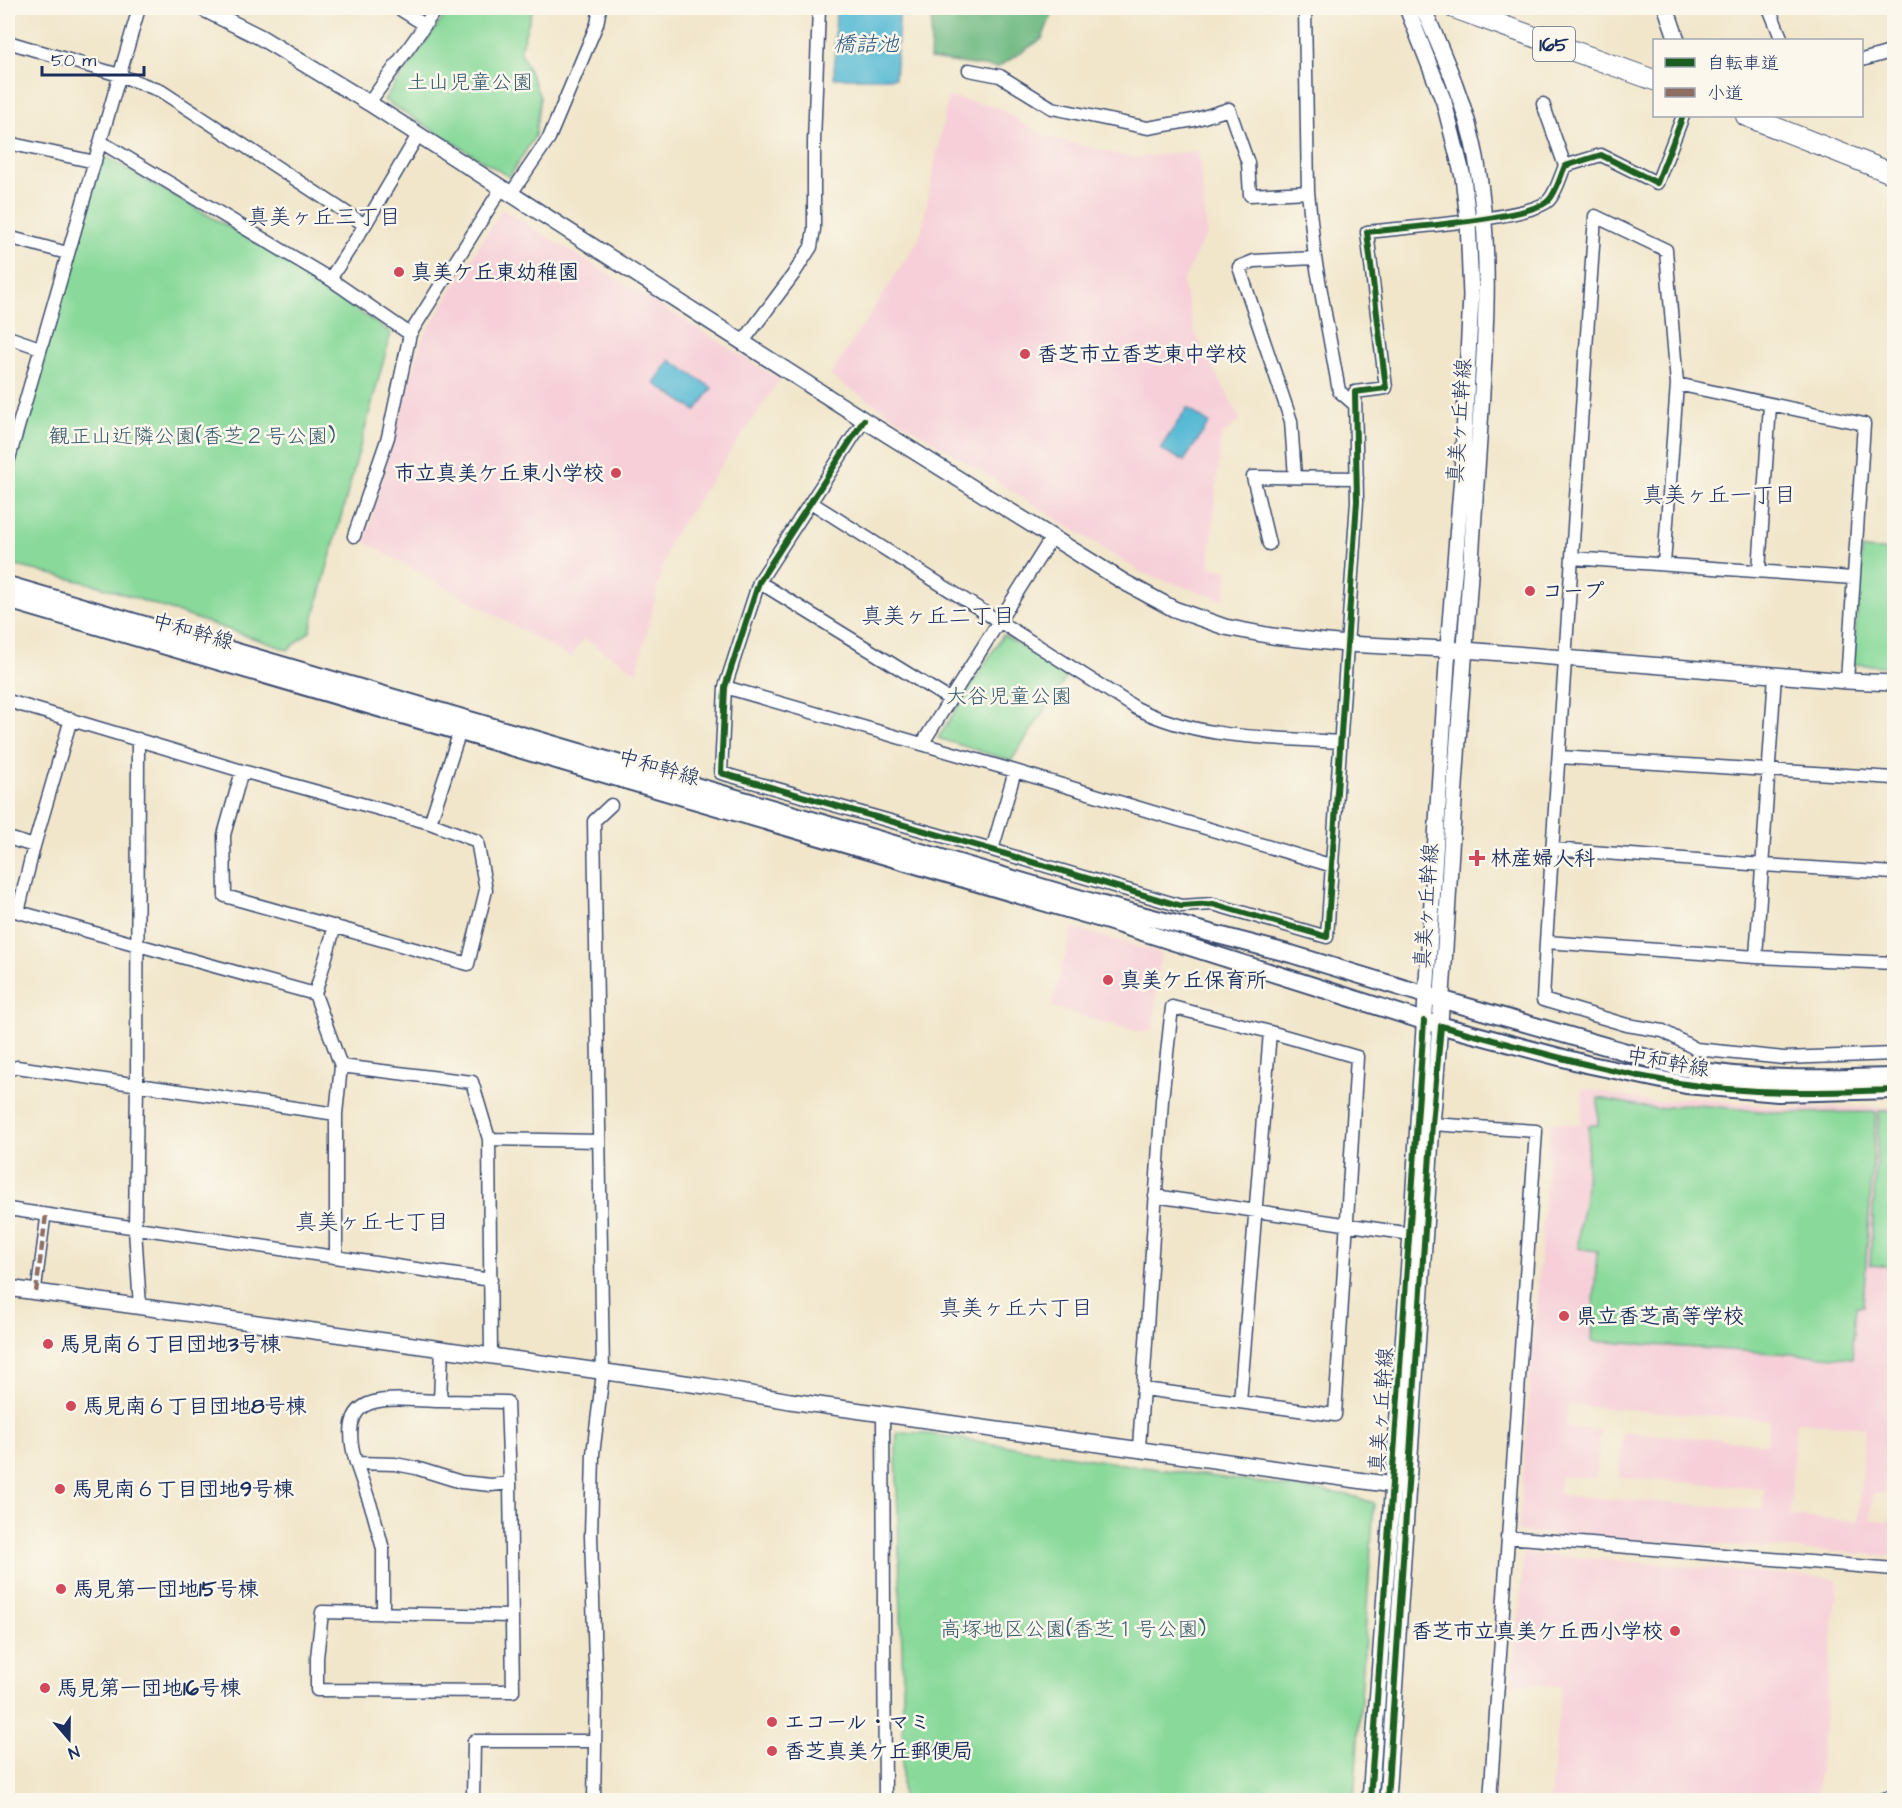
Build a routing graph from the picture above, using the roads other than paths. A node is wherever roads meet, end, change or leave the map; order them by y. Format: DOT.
graph roads {
  1 [pos="139,8"];
  2 [pos="202,8"];
  3 [pos="398,8"];
  4 [pos="436,8"];
  5 [pos="600,8"];
  6 [pos="819,8"];
  7 [pos="1305,8"];
  8 [pos="1407,8"];
  9 [pos="1454,8"];
  10 [pos="1666,8"];
  11 [pos="1769,8"];
  12 [pos="1423,19"];
  13 [pos="425,25"];
  14 [pos="1677,39"];
  15 [pos="1782,39"];
  16 [pos="8,42"];
  17 [pos="1894,51"];
  18 [pos="1863,60"];
  19 [pos="969,70"];
  20 [pos="119,75"];
  21 [pos="1653,80"];
  22 [pos="369,104"];
  23 [pos="1543,104"];
  24 [pos="1683,117"];
  25 [pos="1752,117"];
  26 [pos="1778,121"];
  27 [pos="418,135"];
  28 [pos="101,142"];
  29 [pos="8,143"];
  30 [pos="95,162"];
  31 [pos="1565,166"];
  32 [pos="1894,174"];
  33 [pos="506,192"];
  34 [pos="1308,192"];
  35 [pos="1485,218"];
  36 [pos="1468,220"];
  37 [pos="365,225"];
  38 [pos="8,237"];
  39 [pos="68,253"];
  40 [pos="1315,258"];
  41 [pos="330,279"];
  42 [pos="410,334"];
  43 [pos="8,337"];
  44 [pos="742,343"];
  45 [pos="40,348"];
  46 [pos="1677,384"];
  47 [pos="1354,404"];
  48 [pos="1770,405"];
  49 [pos="864,420"];
  50 [pos="11,435"];
  51 [pos="8,462"];
  52 [pos="1295,477"];
  53 [pos="1358,478"];
  54 [pos="812,503"];
  55 [pos="354,536"];
  56 [pos="1052,537"];
  57 [pos="1269,544"];
  58 [pos="1572,558"];
  59 [pos="1664,564"];
  60 [pos="1759,571"];
  61 [pos="1853,579"];
  62 [pos="759,582"];
  63 [pos="8,585"];
  64 [pos="8,600"];
  65 [pos="999,621"];
  66 [pos="1346,644"];
  67 [pos="1448,648"];
  68 [pos="1465,650"];
  69 [pos="1565,658"];
  70 [pos="1775,675"];
  71 [pos="1847,681"];
  72 [pos="1894,683"];
  73 [pos="725,687"];
  74 [pos="949,699"];
  75 [pos="8,701"];
  76 [pos="71,719"];
  77 [pos="460,731"];
  78 [pos="138,739"];
  79 [pos="1339,742"];
  80 [pos="922,744"];
  81 [pos="1559,757"];
  82 [pos="1770,770"];
  83 [pos="242,771"];
  84 [pos="1016,771"];
  85 [pos="1894,778"];
  86 [pos="611,805"];
  87 [pos="430,823"];
  88 [pos="8,838"];
  89 [pos="34,846"];
  90 [pos="1552,849"];
  91 [pos="992,850"];
  92 [pos="1763,865"];
  93 [pos="1333,866"];
  94 [pos="1894,873"];
  95 [pos="13,910"];
  96 [pos="335,926"];
  97 [pos="1546,942"];
  98 [pos="138,945"];
  99 [pos="1756,957"];
  100 [pos="1894,963"];
  101 [pos="315,994"];
  102 [pos="1434,997"];
  103 [pos="1424,1021"];
  104 [pos="1441,1026"];
  105 [pos="1270,1032"];
  106 [pos="1894,1054"];
  107 [pos="341,1066"];
  108 [pos="8,1070"];
  109 [pos="1894,1077"];
  110 [pos="137,1083"];
  111 [pos="1894,1090"];
  112 [pos="336,1114"];
  113 [pos="1432,1124"];
  114 [pos="489,1139"];
  115 [pos="598,1141"];
  116 [pos="1155,1196"];
  117 [pos="8,1209"];
  118 [pos="1256,1210"];
  119 [pos="46,1215"];
  120 [pos="1347,1223"];
  121 [pos="135,1229"];
  122 [pos="1411,1234"];
  123 [pos="336,1257"];
  124 [pos="491,1280"];
  125 [pos="8,1288"];
  126 [pos="36,1292"];
  127 [pos="140,1307"];
  128 [pos="442,1349"];
  129 [pos="491,1356"];
  130 [pos="603,1373"];
  131 [pos="1144,1389"];
  132 [pos="440,1401"];
  133 [pos="1240,1402"];
  134 [pos="883,1414"];
  135 [pos="1139,1448"];
  136 [pos="356,1463"];
  137 [pos="510,1483"];
  138 [pos="1400,1486"];
  139 [pos="1507,1537"];
  140 [pos="1894,1569"];
  141 [pos="383,1614"];
  142 [pos="511,1616"];
  143 [pos="594,1741"];
  144 [pos="1894,1795"];
  145 [pos="473,1800"];
  146 [pos="594,1800"];
  147 [pos="885,1800"];
  148 [pos="1370,1800"];
  149 [pos="1387,1800"];
  150 [pos="1490,1800"];
  151 [pos="1881,1800"];
  1 -- 20 [label="street"];
  2 -- 22 [label="street"];
  3 -- 13 [label="street"];
  4 -- 13 [label="street"];
  5 -- 33 [label="street"];
  6 -- 44 [label="street"];
  7 -- 34 [label="street"];
  8 -- 12 [label="street"];
  9 -- 21 [label="highway, 165"];
  10 -- 14 [label="street"];
  11 -- 15 [label="street"];
  12 -- 35 [label="street, 真美ヶ丘幹線"];
  12 -- 36 [label="street, 真美ヶ丘幹線"];
  13 -- 22 [label="street"];
  16 -- 20 [label="street"];
  17 -- 18 [label="street"];
  19 -- 34 [label="street"];
  20 -- 28 [label="street"];
  20 -- 37 [label="street"];
  22 -- 27 [label="street"];
  23 -- 31 [label="street"];
  24 -- 31 [label="street"];
  25 -- 26 [label="highway"];
  26 -- 32 [label="highway"];
  27 -- 33 [label="street"];
  27 -- 37 [label="street"];
  28 -- 30 [label="street"];
  28 -- 41 [label="street"];
  29 -- 30 [label="street"];
  30 -- 39 [label="street"];
  31 -- 35 [label="street"];
  33 -- 42 [label="street"];
  33 -- 44 [label="street"];
  34 -- 40 [label="street"];
  35 -- 36 [label="street"];
  35 -- 68 [label="street, 真美ヶ丘幹線"];
  36 -- 47 [label="street"];
  36 -- 67 [label="street, 真美ヶ丘幹線"];
  37 -- 41 [label="street"];
  38 -- 39 [label="street"];
  39 -- 45 [label="street"];
  40 -- 47 [label="street"];
  40 -- 52 [label="street"];
  41 -- 42 [label="street"];
  42 -- 55 [label="street"];
  43 -- 45 [label="street"];
  44 -- 49 [label="street"];
  45 -- 50 [label="street"];
  46 -- 48 [label="street"];
  46 -- 58 [label="street"];
  46 -- 59 [label="street"];
  47 -- 53 [label="street"];
  48 -- 60 [label="street"];
  48 -- 61 [label="street"];
  49 -- 54 [label="street"];
  49 -- 56 [label="street"];
  50 -- 51 [label="street"];
  52 -- 53 [label="street"];
  52 -- 57 [label="street"];
  53 -- 66 [label="street"];
  54 -- 62 [label="street"];
  54 -- 65 [label="street"];
  56 -- 65 [label="street"];
  56 -- 66 [label="street"];
  58 -- 59 [label="street"];
  58 -- 69 [label="street"];
  59 -- 60 [label="street"];
  60 -- 61 [label="street"];
  61 -- 71 [label="street"];
  62 -- 73 [label="street"];
  62 -- 74 [label="street"];
  63 -- 102 [label="main road, 中和幹線"];
  64 -- 77 [label="main road, 中和幹線"];
  65 -- 74 [label="street"];
  65 -- 79 [label="street"];
  66 -- 67 [label="street"];
  66 -- 79 [label="street"];
  67 -- 68 [label="street"];
  67 -- 102 [label="street, 真美ヶ丘幹線"];
  68 -- 69 [label="street"];
  68 -- 102 [label="street, 真美ヶ丘幹線"];
  69 -- 70 [label="street"];
  69 -- 81 [label="street"];
  70 -- 71 [label="street"];
  70 -- 82 [label="street"];
  71 -- 72 [label="street"];
  73 -- 80 [label="street"];
  73 -- 91 [label="street"];
  74 -- 80 [label="street"];
  75 -- 76 [label="street"];
  76 -- 78 [label="street"];
  76 -- 89 [label="street"];
  77 -- 87 [label="street"];
  77 -- 103 [label="main road, 中和幹線"];
  78 -- 83 [label="street"];
  78 -- 98 [label="street"];
  79 -- 93 [label="street"];
  80 -- 84 [label="street"];
  81 -- 82 [label="street"];
  81 -- 90 [label="street"];
  82 -- 85 [label="street"];
  82 -- 92 [label="street"];
  83 -- 87 [label="street"];
  83 -- 96 [label="street"];
  84 -- 91 [label="street"];
  84 -- 93 [label="street"];
  86 -- 115 [label="street"];
  87 -- 96 [label="street"];
  88 -- 89 [label="street"];
  89 -- 95 [label="street"];
  90 -- 92 [label="street"];
  90 -- 97 [label="street"];
  91 -- 93 [label="street"];
  92 -- 94 [label="street"];
  92 -- 99 [label="street"];
  95 -- 98 [label="street"];
  96 -- 101 [label="street"];
  97 -- 99 [label="street"];
  97 -- 106 [label="street"];
  98 -- 101 [label="street"];
  98 -- 110 [label="street"];
  99 -- 100 [label="street"];
  101 -- 107 [label="street"];
  102 -- 103 [label="street, 真美ヶ丘幹線"];
  102 -- 104 [label="street, 真美ヶ丘幹線"];
  102 -- 109 [label="main road, 中和幹線"];
  103 -- 104 [label="main road, 中和幹線"];
  103 -- 122 [label="street, 真美ヶ丘幹線"];
  104 -- 111 [label="main road, 中和幹線"];
  104 -- 113 [label="street, 真美ヶ丘幹線"];
  105 -- 116 [label="street"];
  105 -- 118 [label="street"];
  105 -- 120 [label="street"];
  107 -- 112 [label="street"];
  107 -- 114 [label="street"];
  108 -- 110 [label="street"];
  110 -- 112 [label="street"];
  110 -- 121 [label="street"];
  112 -- 123 [label="street"];
  113 -- 138 [label="street, 真美ヶ丘幹線"];
  113 -- 139 [label="street"];
  114 -- 115 [label="street"];
  114 -- 124 [label="street"];
  115 -- 130 [label="street"];
  116 -- 118 [label="street"];
  116 -- 131 [label="street"];
  117 -- 119 [label="street"];
  118 -- 120 [label="street"];
  118 -- 133 [label="street"];
  119 -- 121 [label="street"];
  119 -- 126 [label="street"];
  120 -- 122 [label="street"];
  120 -- 133 [label="street"];
  121 -- 123 [label="street"];
  121 -- 127 [label="street"];
  122 -- 138 [label="street, 真美ヶ丘幹線"];
  123 -- 124 [label="street"];
  124 -- 129 [label="street"];
  125 -- 126 [label="street"];
  126 -- 127 [label="street"];
  127 -- 128 [label="street"];
  128 -- 129 [label="street"];
  128 -- 132 [label="street"];
  129 -- 130 [label="street"];
  130 -- 134 [label="street"];
  130 -- 143 [label="street"];
  131 -- 133 [label="street"];
  131 -- 135 [label="street"];
  132 -- 136 [label="street"];
  132 -- 137 [label="street"];
  134 -- 135 [label="street"];
  134 -- 147 [label="street"];
  135 -- 138 [label="street"];
  136 -- 137 [label="street"];
  136 -- 141 [label="street"];
  137 -- 142 [label="street"];
  138 -- 148 [label="street, 真美ヶ丘幹線"];
  138 -- 149 [label="street, 真美ヶ丘幹線"];
  139 -- 140 [label="street"];
  139 -- 150 [label="street"];
  141 -- 142 [label="street"];
  141 -- 142 [label="street"];
  143 -- 145 [label="street"];
  143 -- 146 [label="street"];
  144 -- 151 [label="street"];
}
